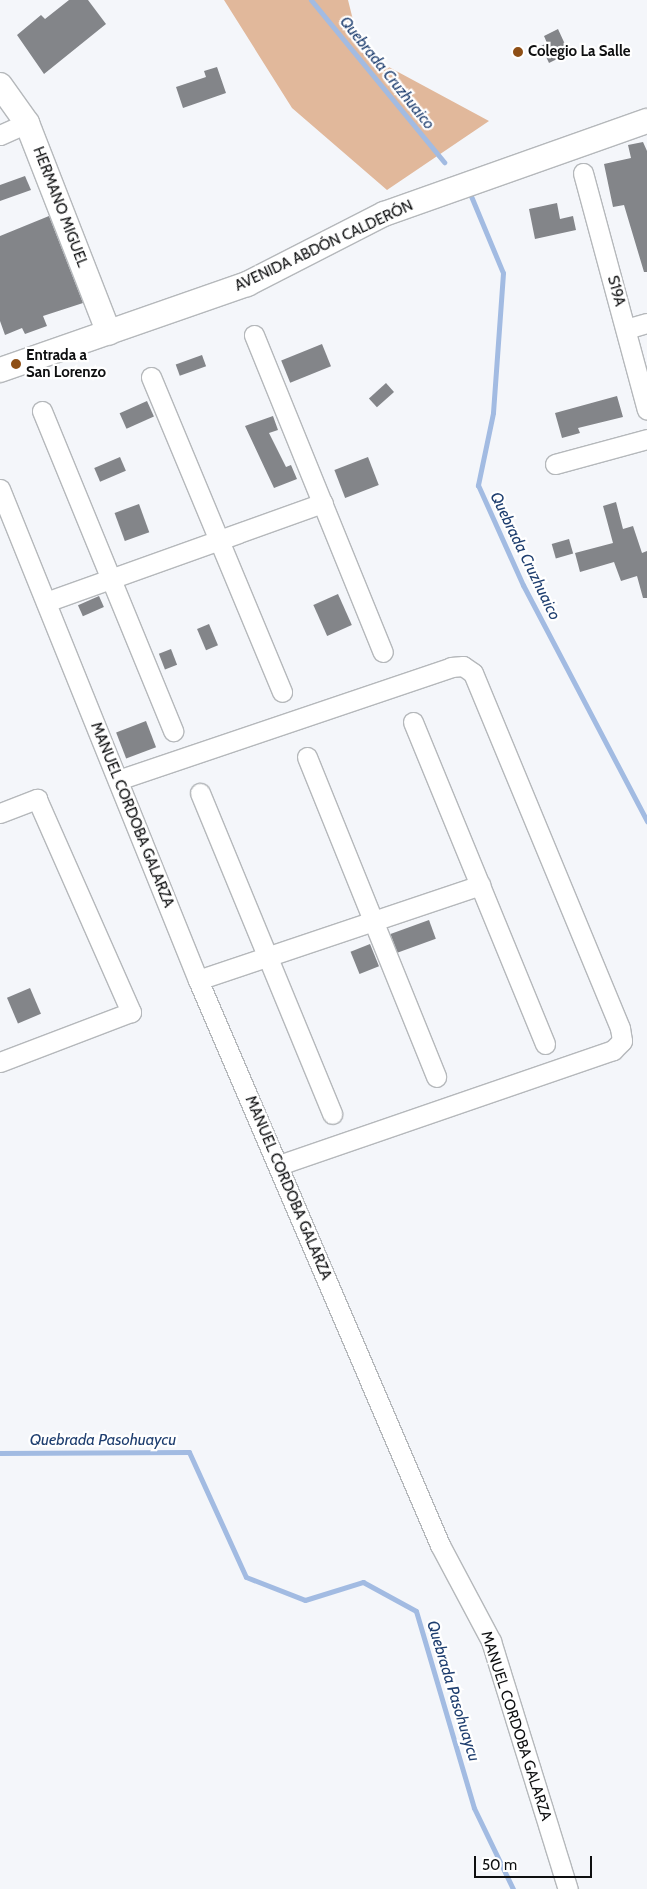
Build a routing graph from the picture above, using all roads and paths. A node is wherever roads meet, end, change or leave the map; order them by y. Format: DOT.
graph roads {
  1 [pos="0,85"];
  2 [pos="647,121"];
  3 [pos="27,123"];
  4 [pos="0,134"];
  5 [pos="583,173"];
  6 [pos="647,323"];
  7 [pos="626,329"];
  8 [pos="110,333"];
  9 [pos="254,335"];
  10 [pos="0,370"];
  11 [pos="152,377"];
  12 [pos="647,410"];
  13 [pos="42,411"];
  14 [pos="647,439"];
  15 [pos="555,464"];
  16 [pos="0,489"];
  17 [pos="323,504"];
  18 [pos="219,540"];
  19 [pos="111,579"];
  20 [pos="46,602"];
  21 [pos="383,652"];
  22 [pos="282,692"];
  23 [pos="412,722"];
  24 [pos="174,731"];
  25 [pos="307,758"];
  26 [pos="118,780"];
  27 [pos="200,793"];
  28 [pos="0,813"];
  29 [pos="480,885"];
  30 [pos="373,921"];
  31 [pos="268,957"];
  32 [pos="198,980"];
  33 [pos="545,1044"];
  34 [pos="0,1062"];
  35 [pos="436,1078"];
  36 [pos="332,1114"];
  37 [pos="279,1166"];
  38 [pos="568,1889"];
  1 -- 3 [label="street, HERMANO MIGUEL"];
  2 -- 8 [label="street, AVENIDA ABDÓN CALDERÓN"];
  3 -- 4 [label="street"];
  3 -- 8 [label="street, HERMANO MIGUEL"];
  5 -- 7 [label="street, S19A"];
  6 -- 7 [label="street"];
  7 -- 12 [label="street, S19A"];
  8 -- 10 [label="street, AVENIDA ABDÓN CALDERÓN"];
  9 -- 17 [label="street"];
  11 -- 18 [label="street"];
  13 -- 19 [label="street"];
  14 -- 15 [label="street"];
  16 -- 20 [label="street, MANUEL CORDOBA GALARZA"];
  17 -- 18 [label="street"];
  17 -- 21 [label="street"];
  18 -- 19 [label="street"];
  18 -- 22 [label="street"];
  19 -- 20 [label="street"];
  19 -- 24 [label="street"];
  20 -- 26 [label="street, MANUEL CORDOBA GALARZA"];
  23 -- 29 [label="street"];
  25 -- 30 [label="street"];
  26 -- 32 [label="street, MANUEL CORDOBA GALARZA"];
  26 -- 37 [label="street"];
  27 -- 31 [label="street"];
  28 -- 34 [label="street"];
  29 -- 30 [label="street"];
  29 -- 33 [label="street"];
  30 -- 31 [label="street"];
  30 -- 35 [label="street"];
  31 -- 32 [label="street"];
  31 -- 36 [label="street"];
  32 -- 37 [label="street, MANUEL CORDOBA GALARZA"];
  37 -- 38 [label="street, MANUEL CORDOBA GALARZA"];
}
